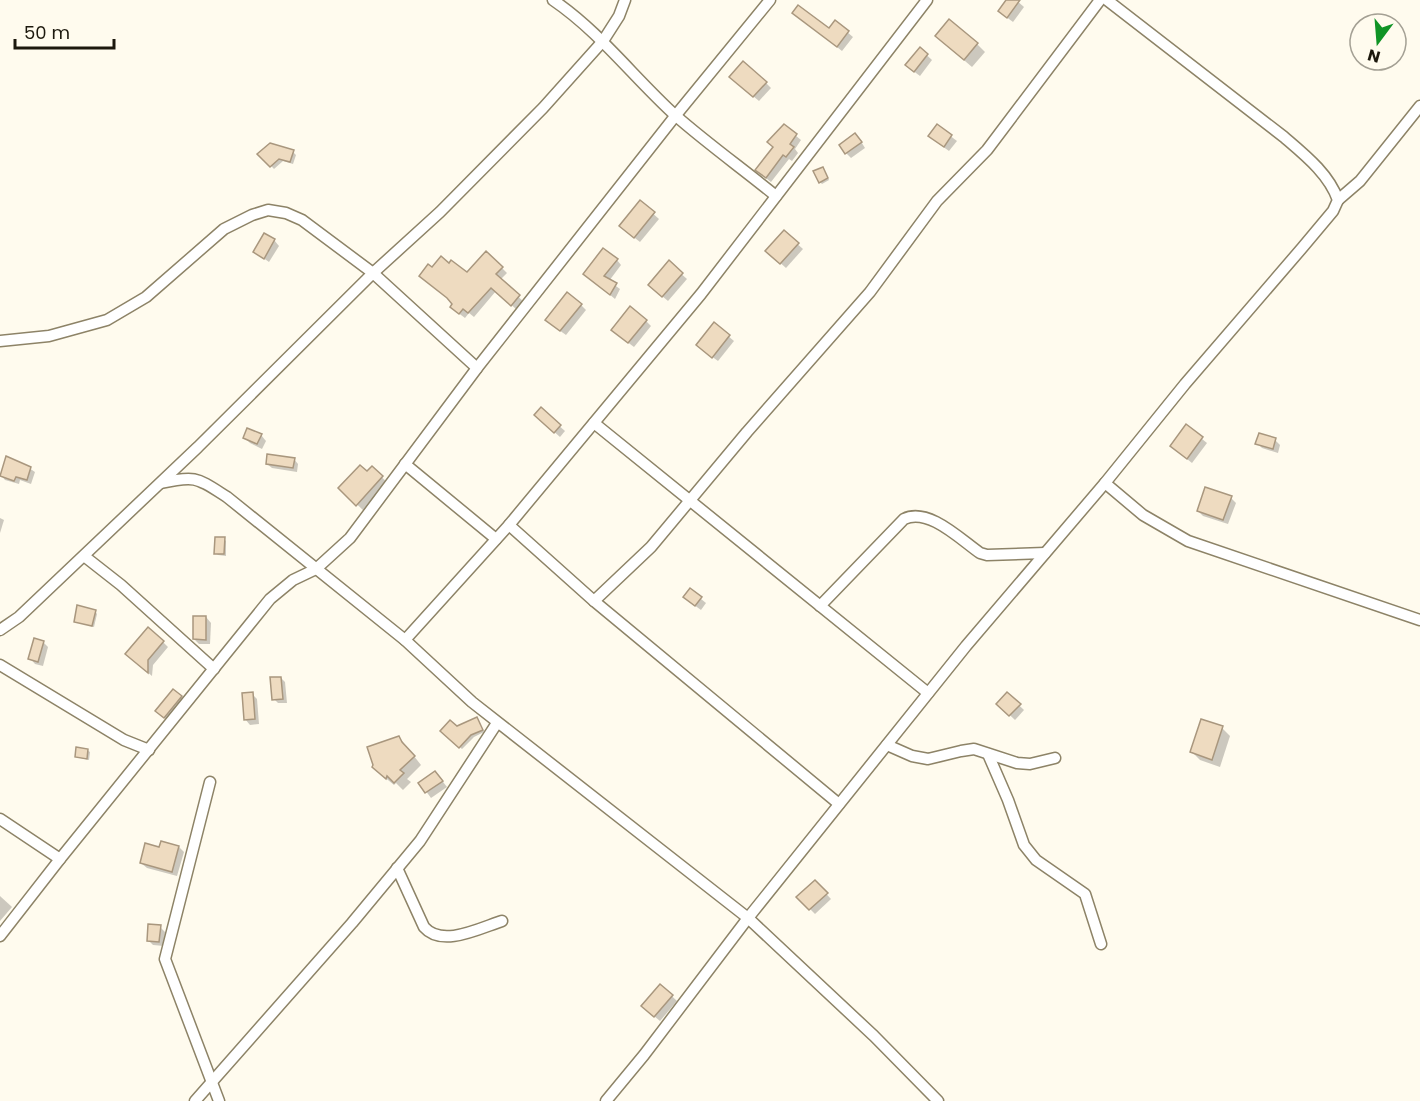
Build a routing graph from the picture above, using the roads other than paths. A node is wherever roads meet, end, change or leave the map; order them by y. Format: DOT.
graph roads {
  1 [pos="553,0"];
  2 [pos="625,0"];
  3 [pos="770,0"];
  4 [pos="927,0"];
  5 [pos="1100,0"];
  6 [pos="1107,0"];
  7 [pos="603,41"];
  8 [pos="1420,106"];
  9 [pos="676,115"];
  10 [pos="777,196"];
  11 [pos="1338,200"];
  12 [pos="373,273"];
  13 [pos="0,340"];
  14 [pos="477,368"];
  15 [pos="594,423"];
  16 [pos="405,464"];
  17 [pos="161,483"];
  18 [pos="1106,483"];
  19 [pos="690,500"];
  20 [pos="509,525"];
  21 [pos="496,539"];
  22 [pos="1045,553"];
  23 [pos="84,556"];
  24 [pos="315,569"];
  25 [pos="594,601"];
  26 [pos="820,606"];
  27 [pos="1420,620"];
  28 [pos="0,630"];
  29 [pos="405,640"];
  30 [pos="0,665"];
  31 [pos="214,669"];
  32 [pos="928,693"];
  33 [pos="497,723"];
  34 [pos="887,745"];
  35 [pos="149,750"];
  36 [pos="988,754"];
  37 [pos="1054,758"];
  38 [pos="210,782"];
  39 [pos="839,804"];
  40 [pos="0,819"];
  41 [pos="60,859"];
  42 [pos="398,868"];
  43 [pos="748,918"];
  44 [pos="502,921"];
  45 [pos="0,936"];
  46 [pos="1101,944"];
  47 [pos="211,1082"];
  48 [pos="195,1101"];
  49 [pos="219,1101"];
  50 [pos="606,1101"];
  51 [pos="938,1101"];
  1 -- 7 [label="street"];
  2 -- 7 [label="street"];
  3 -- 9 [label="street"];
  4 -- 10 [label="street"];
  5 -- 19 [label="street"];
  6 -- 11 [label="street"];
  7 -- 9 [label="street"];
  7 -- 12 [label="street"];
  8 -- 11 [label="street"];
  9 -- 10 [label="street"];
  9 -- 14 [label="street"];
  10 -- 15 [label="street"];
  11 -- 18 [label="street"];
  12 -- 13 [label="street"];
  12 -- 14 [label="street"];
  12 -- 17 [label="street"];
  14 -- 16 [label="street"];
  15 -- 19 [label="street"];
  15 -- 20 [label="street"];
  16 -- 21 [label="street"];
  16 -- 24 [label="street"];
  17 -- 23 [label="street"];
  17 -- 24 [label="street"];
  18 -- 22 [label="street"];
  18 -- 27 [label="street"];
  19 -- 25 [label="street"];
  19 -- 26 [label="street"];
  20 -- 21 [label="street"];
  20 -- 25 [label="street"];
  21 -- 29 [label="street"];
  22 -- 26 [label="street"];
  22 -- 32 [label="street"];
  23 -- 28 [label="street"];
  23 -- 31 [label="street"];
  24 -- 29 [label="street"];
  24 -- 31 [label="street"];
  25 -- 39 [label="street"];
  26 -- 32 [label="street"];
  29 -- 33 [label="street"];
  30 -- 35 [label="street"];
  31 -- 35 [label="street"];
  32 -- 34 [label="street"];
  33 -- 42 [label="street"];
  33 -- 43 [label="street"];
  34 -- 36 [label="street"];
  34 -- 39 [label="street"];
  35 -- 41 [label="street"];
  36 -- 37 [label="street"];
  36 -- 46 [label="street"];
  38 -- 47 [label="street"];
  39 -- 43 [label="street"];
  40 -- 41 [label="street"];
  41 -- 45 [label="street"];
  42 -- 44 [label="street"];
  42 -- 47 [label="street"];
  43 -- 50 [label="street"];
  43 -- 51 [label="street"];
  47 -- 48 [label="street"];
  47 -- 49 [label="street"];
}
